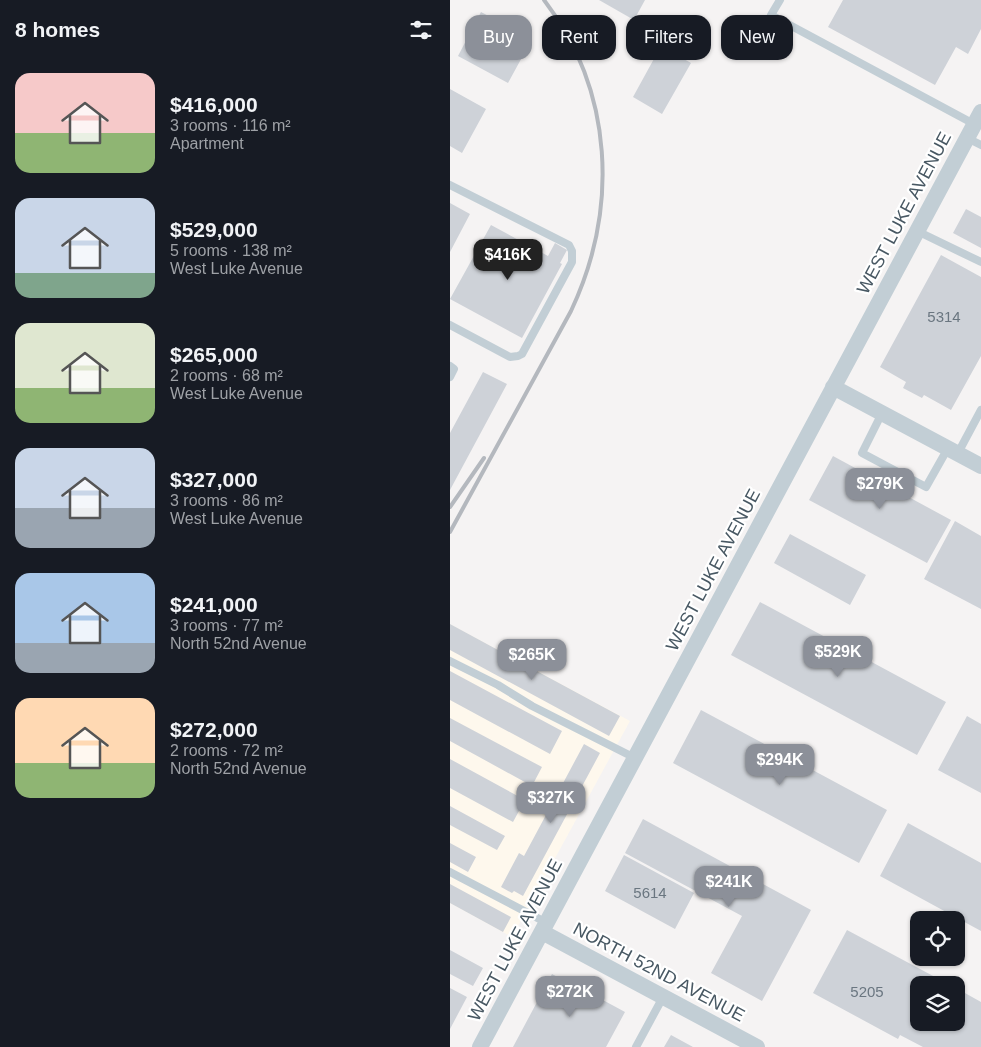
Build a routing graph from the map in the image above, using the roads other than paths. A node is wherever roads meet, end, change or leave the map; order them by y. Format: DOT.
graph roads {
  1 [pos="780,0"];
  2 [pos="976,130"];
  3 [pos="450,184"];
  4 [pos="917,230"];
  5 [pos="981,262"];
  6 [pos="450,325"];
  7 [pos="450,366"];
  8 [pos="450,377"];
  9 [pos="833,387"];
  10 [pos="981,410"];
  11 [pos="882,413"];
  12 [pos="953,451"];
  13 [pos="981,466"];
  14 [pos="450,661"];
  15 [pos="635,758"];
  16 [pos="450,872"];
  17 [pos="545,927"];
  18 [pos="663,996"];
  19 [pos="480,1047"];
  20 [pos="636,1047"];
  21 [pos="757,1047"];
  1 -- 2 [label="lane"];
  2 -- 4 [label="street, WEST LUKE AVENUE"];
  3 -- 6 [label="lane"];
  4 -- 5 [label="lane"];
  4 -- 9 [label="street, WEST LUKE AVENUE"];
  7 -- 8 [label="lane"];
  9 -- 11 [label="street"];
  9 -- 15 [label="street, WEST LUKE AVENUE"];
  10 -- 12 [label="lane"];
  11 -- 12 [label="street"];
  11 -- 12 [label="lane"];
  12 -- 13 [label="street"];
  14 -- 15 [label="lane"];
  15 -- 17 [label="street, WEST LUKE AVENUE"];
  16 -- 17 [label="lane"];
  17 -- 18 [label="street, NORTH 52ND AVENUE"];
  17 -- 19 [label="street, WEST LUKE AVENUE"];
  18 -- 20 [label="lane"];
  18 -- 21 [label="street, NORTH 52ND AVENUE"];
}
